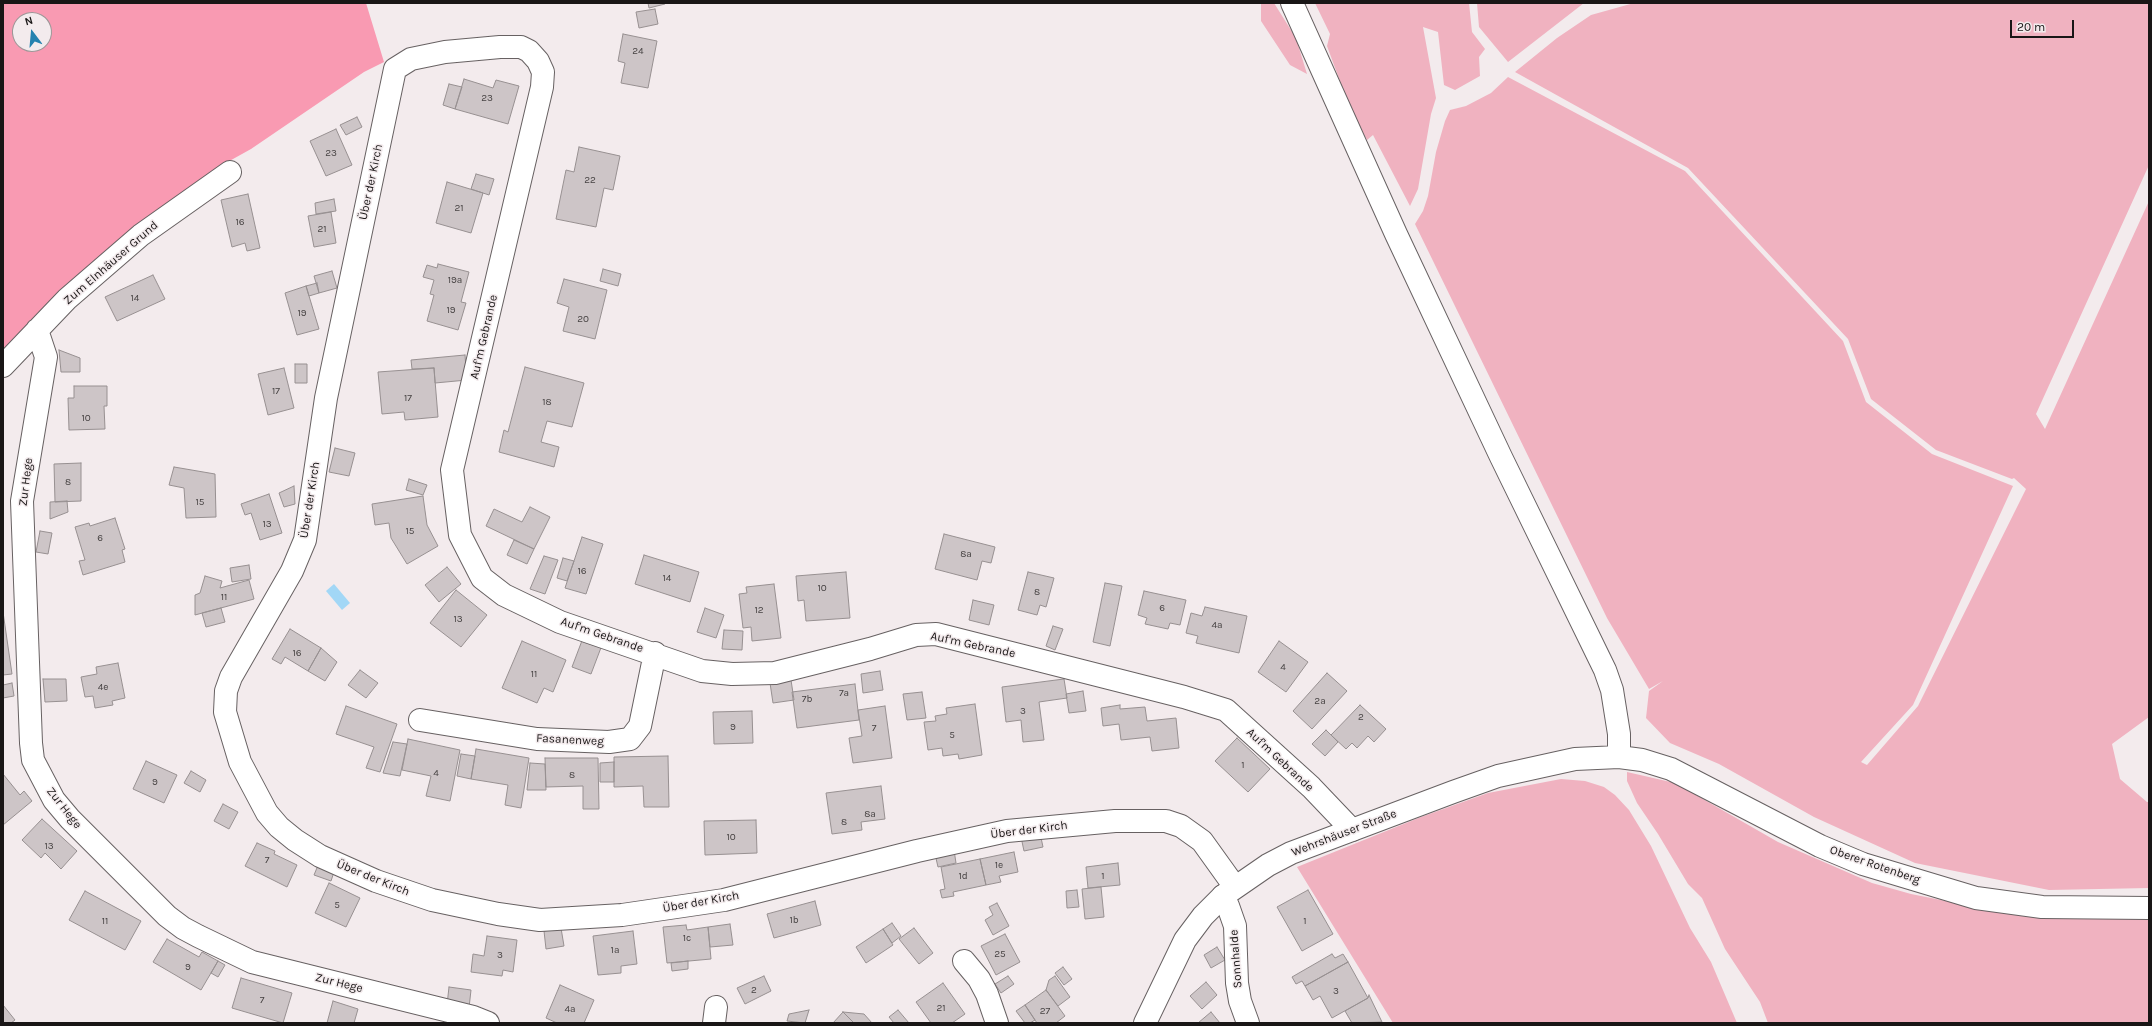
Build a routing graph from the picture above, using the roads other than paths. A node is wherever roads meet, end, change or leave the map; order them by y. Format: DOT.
graph roads {
  1 [pos="1292,3"];
  2 [pos="395,69"];
  3 [pos="230,172"];
  4 [pos="38,330"];
  5 [pos="3,366"];
  6 [pos="655,653"];
  7 [pos="420,720"];
  8 [pos="1619,756"];
  9 [pos="1352,830"];
  10 [pos="1229,891"];
  11 [pos="2149,908"];
  12 [pos="964,961"];
  13 [pos="488,1023"];
  14 [pos="997,1023"];
  15 [pos="1146,1023"];
  16 [pos="1248,1023"];
  1 -- 8 [label="street"];
  2 -- 6 [label="street, Auf'm Gebrande"];
  2 -- 10 [label="street, Über der Kirch"];
  3 -- 4 [label="street, Zum Elnhäuser Grund"];
  4 -- 5 [label="street, Zum Elnhäuser Grund"];
  4 -- 13 [label="street, Zur Hege"];
  6 -- 7 [label="street, Fasanenweg"];
  6 -- 9 [label="street, Auf'm Gebrande"];
  8 -- 9 [label="street, Wehrshäuser Straße"];
  8 -- 11 [label="street, Oberer Rotenberg"];
  9 -- 10 [label="street, Wehrshäuser Straße"];
  10 -- 15 [label="street, Wehrshäuser Straße"];
  10 -- 16 [label="street, Sonnhalde"];
  12 -- 14 [label="street"];
}
